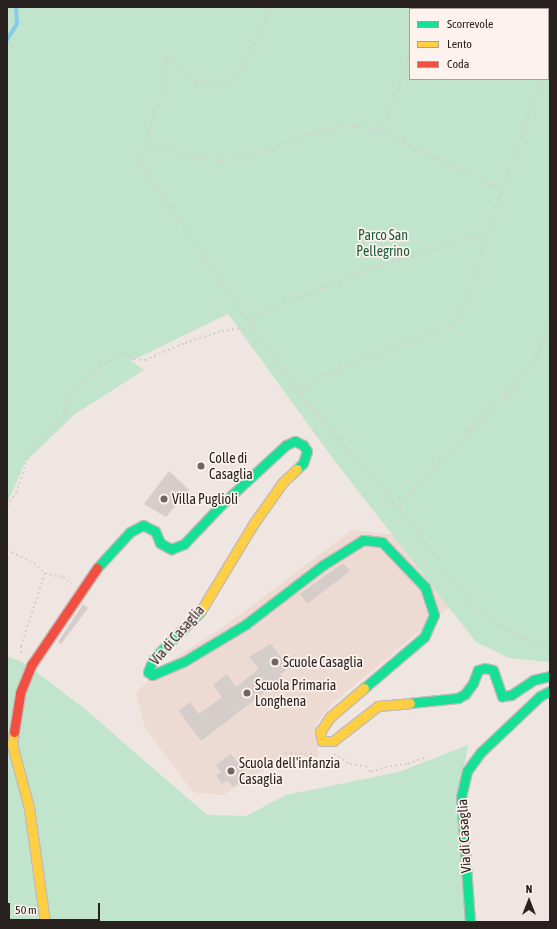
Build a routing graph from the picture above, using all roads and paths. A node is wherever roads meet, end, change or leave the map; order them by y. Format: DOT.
graph roads {
  1 [pos="271,7"];
  2 [pos="409,50"];
  3 [pos="542,80"];
  4 [pos="376,130"];
  5 [pos="147,146"];
  6 [pos="502,189"];
  7 [pos="487,232"];
  8 [pos="246,318"];
  9 [pos="550,322"];
  10 [pos="252,327"];
  11 [pos="298,392"];
  12 [pos="7,506"];
  13 [pos="396,506"];
  14 [pos="7,550"];
  15 [pos="45,573"];
  16 [pos="81,593"];
  17 [pos="550,648"];
  18 [pos="21,662"];
  19 [pos="550,676"];
  20 [pos="550,691"];
  21 [pos="285,753"];
  22 [pos="323,754"];
  23 [pos="328,754"];
  24 [pos="424,757"];
  25 [pos="45,922"];
  26 [pos="470,922"];
  1 -- 5 [label="path"];
  2 -- 4 [label="path"];
  3 -- 6 [label="path"];
  4 -- 5 [label="path"];
  4 -- 6 [label="path"];
  5 -- 8 [label="path"];
  6 -- 7 [label="path"];
  7 -- 8 [label="path"];
  7 -- 11 [label="path"];
  8 -- 10 [label="path"];
  9 -- 13 [label="path"];
  10 -- 11 [label="path"];
  10 -- 12 [label="path"];
  11 -- 13 [label="path"];
  13 -- 17 [label="path"];
  14 -- 15 [label="path"];
  15 -- 16 [label="path"];
  15 -- 18 [label="path"];
  16 -- 19 [label="street, Via di Casaglia"];
  16 -- 25 [label="street, Via di Casaglia"];
  20 -- 26 [label="street, Via di Casaglia"];
  21 -- 22 [label="path"];
  23 -- 24 [label="path"];
}
